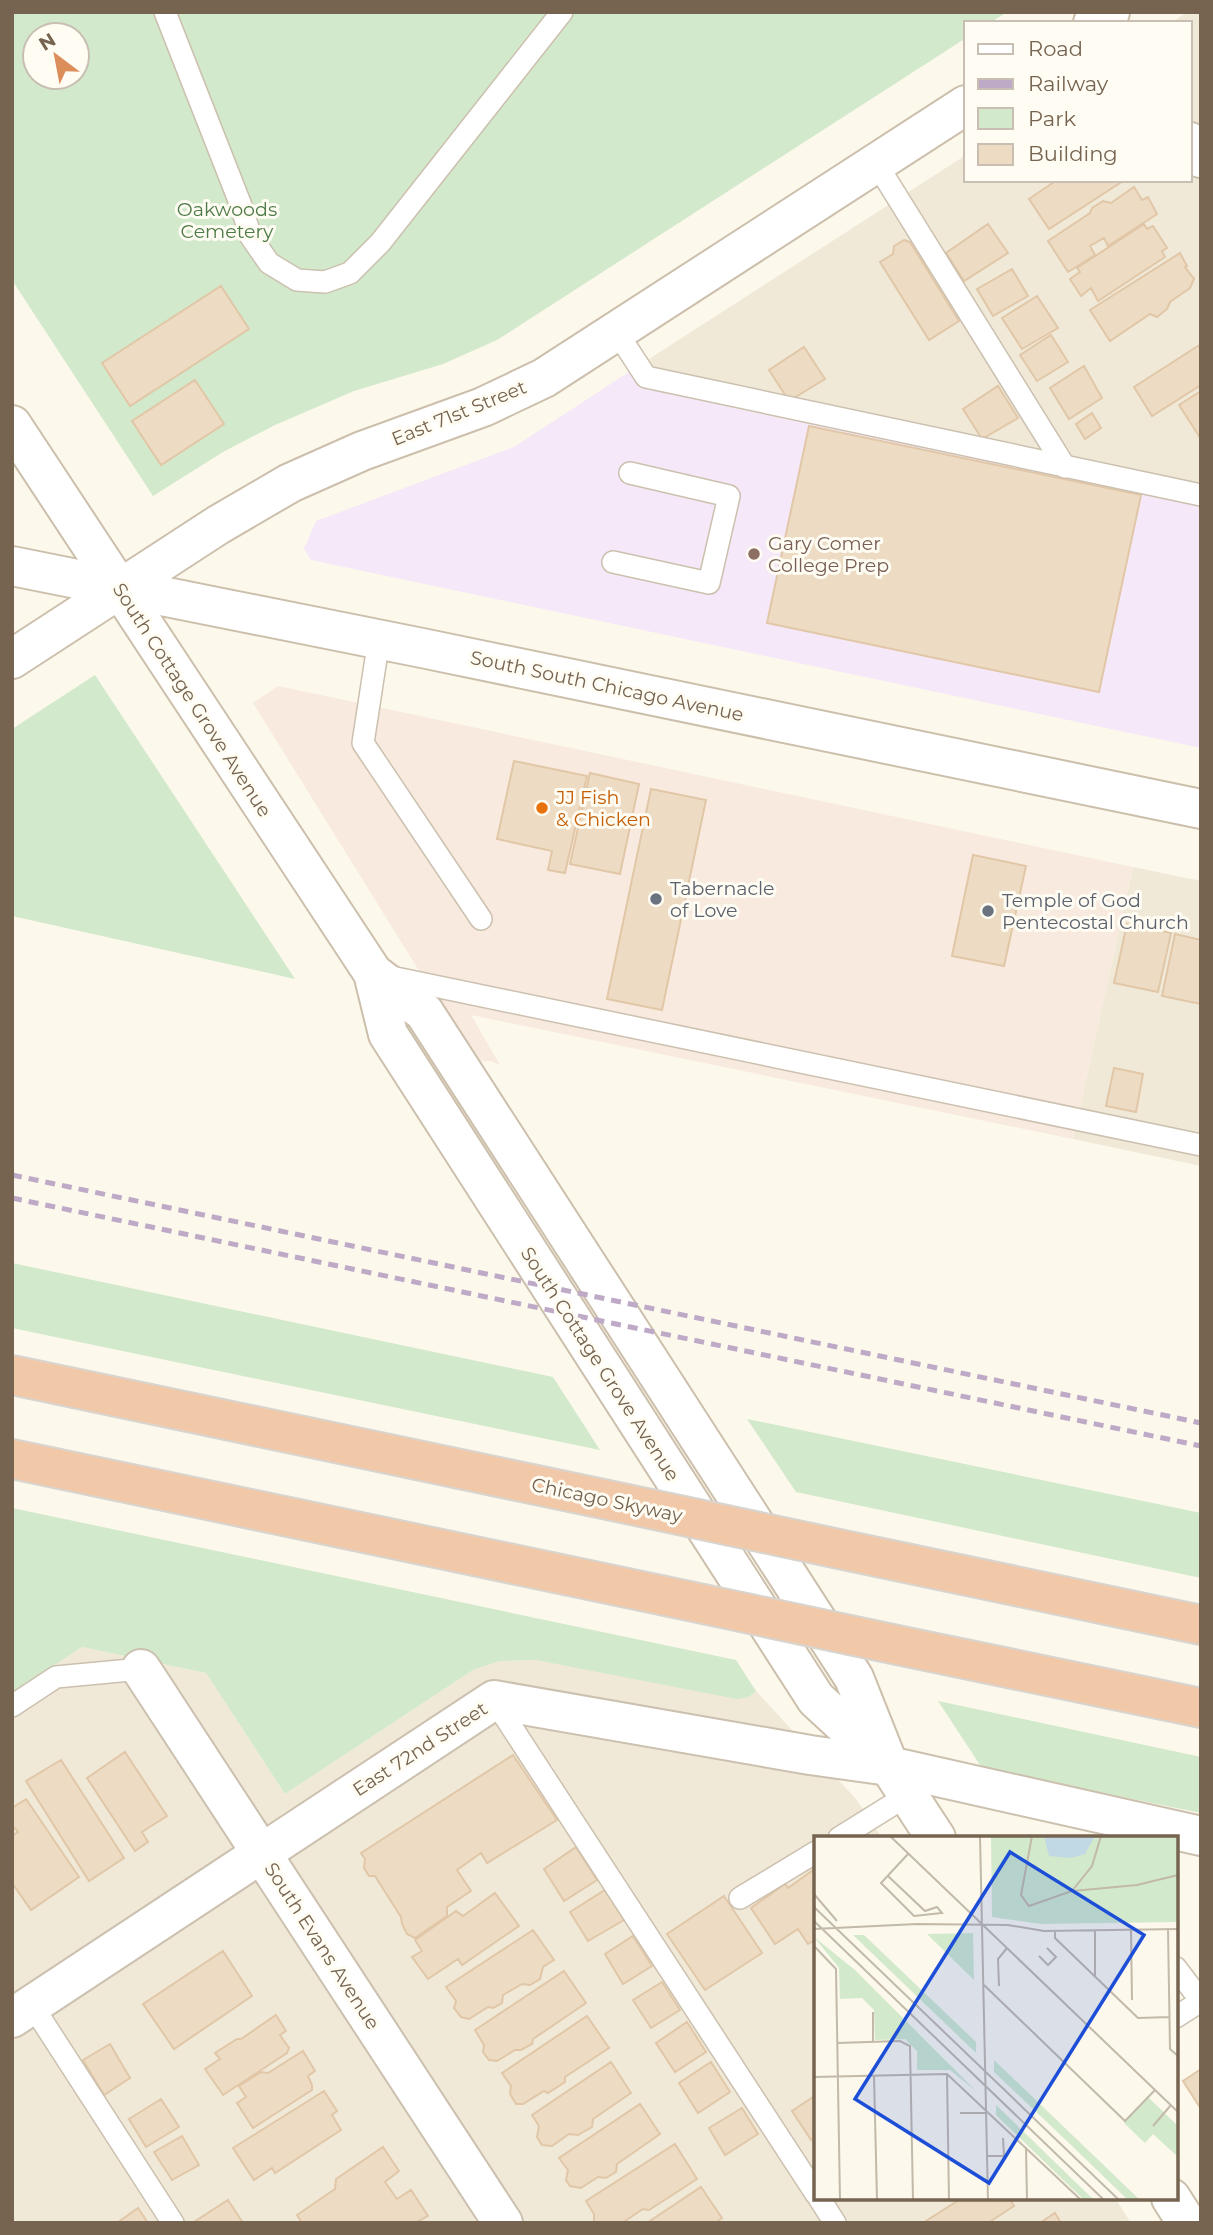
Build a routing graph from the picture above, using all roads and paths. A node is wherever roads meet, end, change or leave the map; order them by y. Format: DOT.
graph roads {
  1 [pos="165,12"];
  2 [pos="562,12"];
  3 [pos="964,106"];
  4 [pos="876,163"];
  5 [pos="615,331"];
  6 [pos="12,425"];
  7 [pos="1065,467"];
  8 [pos="630,473"];
  9 [pos="1201,495"];
  10 [pos="613,562"];
  11 [pos="12,566"];
  12 [pos="119,588"];
  13 [pos="379,639"];
  14 [pos="12,659"];
  15 [pos="1201,809"];
  16 [pos="481,919"];
  17 [pos="373,973"];
  18 [pos="1201,1145"];
  19 [pos="12,1375"];
  20 [pos="12,1459"];
  21 [pos="1201,1625"];
  22 [pos="141,1669"];
  23 [pos="494,1700"];
  24 [pos="12,1706"];
  25 [pos="1201,1708"];
  26 [pos="898,1781"];
  27 [pos="841,1836"];
  28 [pos="935,1836"];
  29 [pos="1201,1836"];
  30 [pos="262,1853"];
  31 [pos="814,1853"];
  32 [pos="740,1898"];
  33 [pos="1178,1971"];
  34 [pos="22,2012"];
  35 [pos="1178,2016"];
  36 [pos="814,2191"];
  37 [pos="820,2200"];
  38 [pos="1172,2200"];
  39 [pos="173,2223"];
  40 [pos="503,2223"];
  41 [pos="835,2223"];
  42 [pos="1187,2223"];
  1 -- 2 [label="lane"];
  3 -- 4 [label="main road, East 71st Street"];
  4 -- 5 [label="main road, East 71st Street"];
  4 -- 7 [label="lane"];
  5 -- 7 [label="lane"];
  5 -- 12 [label="main road, East 71st Street"];
  6 -- 12 [label="main road, South Cottage Grove Avenue"];
  7 -- 9 [label="lane"];
  8 -- 10 [label="lane"];
  11 -- 12 [label="main road, South South Chicago Avenue"];
  12 -- 13 [label="main road, South South Chicago Avenue"];
  12 -- 14 [label="main road, East 71st Street"];
  12 -- 17 [label="main road, South Cottage Grove Avenue"];
  13 -- 15 [label="main road, South South Chicago Avenue"];
  13 -- 16 [label="lane"];
  17 -- 18 [label="lane"];
  17 -- 26 [label="main road, South Cottage Grove Avenue"];
  19 -- 21 [label="highway, Chicago Skyway, bridge"];
  20 -- 25 [label="highway, bridge"];
  22 -- 24 [label="lane"];
  22 -- 30 [label="main road, South Evans Avenue"];
  23 -- 26 [label="main road, East 72nd Street"];
  23 -- 30 [label="main road, East 72nd Street"];
  23 -- 36 [label="lane"];
  26 -- 27 [label="lane"];
  26 -- 28 [label="main road, South Cottage Grove Avenue"];
  26 -- 29 [label="main road, East 72nd Street"];
  30 -- 34 [label="main road, East 72nd Street"];
  30 -- 40 [label="main road, South Evans Avenue"];
  31 -- 32 [label="lane"];
  33 -- 35 [label="lane"];
  34 -- 39 [label="lane"];
  37 -- 41 [label="lane"];
  38 -- 42 [label="main road"];
}
